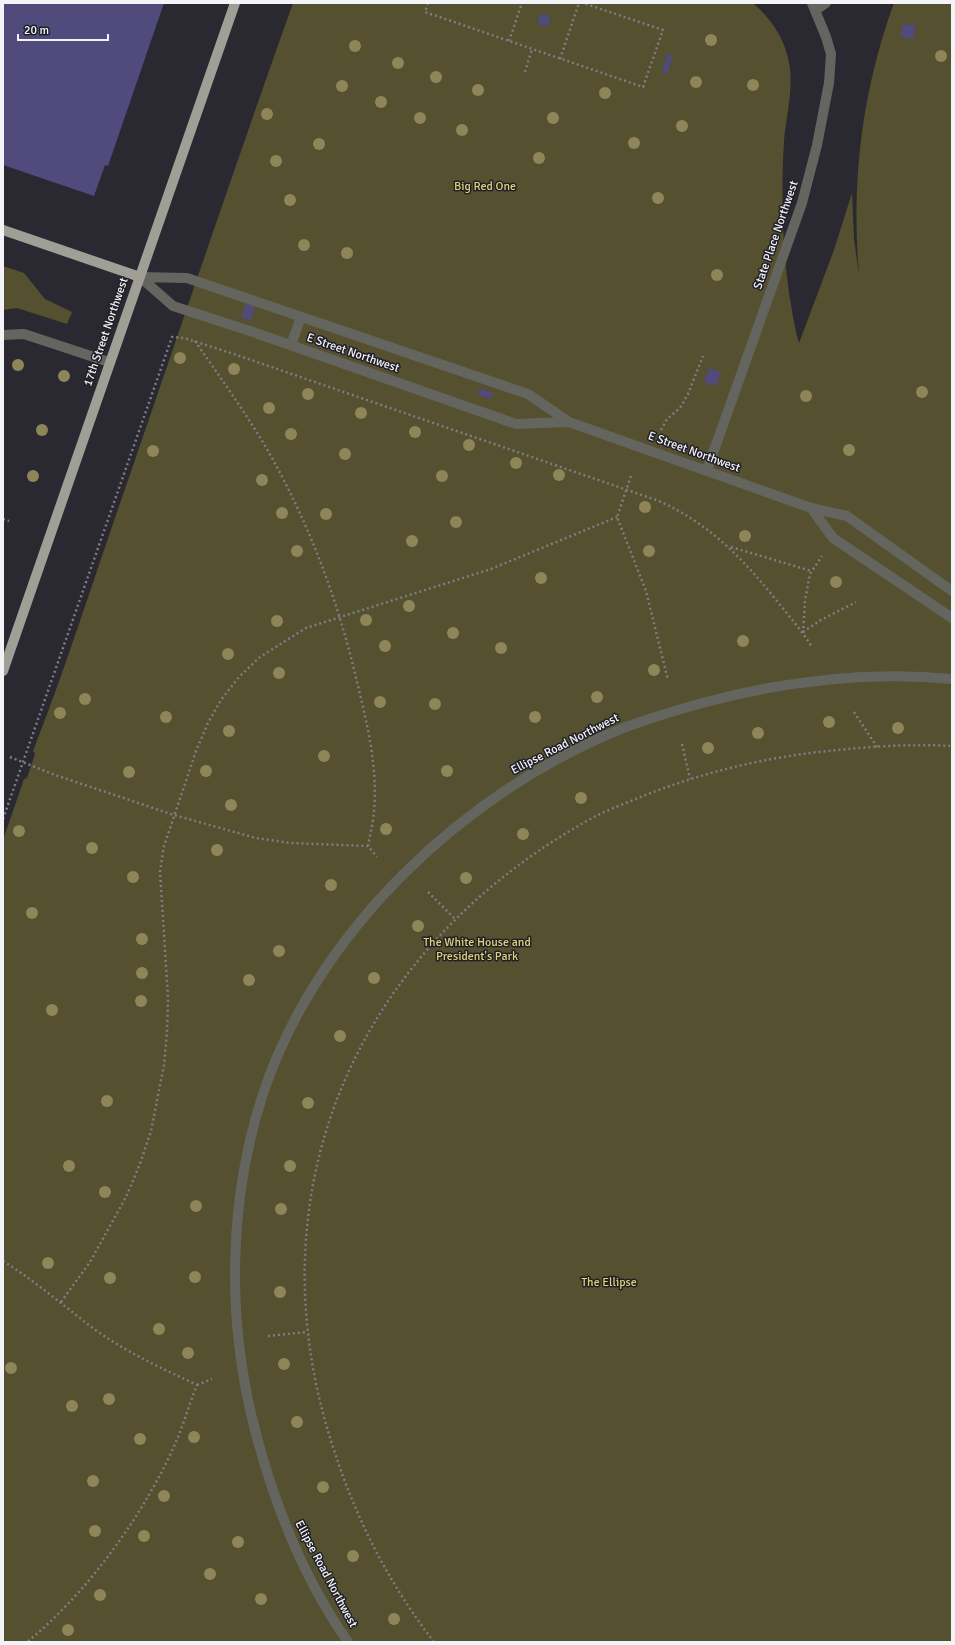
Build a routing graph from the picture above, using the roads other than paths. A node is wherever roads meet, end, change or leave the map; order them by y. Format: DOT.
graph roads {
  1 [pos="235,3"];
  2 [pos="826,3"];
  3 [pos="814,7"];
  4 [pos="3,230"];
  5 [pos="140,277"];
  6 [pos="301,317"];
  7 [pos="3,335"];
  8 [pos="291,345"];
  9 [pos="109,362"];
  10 [pos="569,422"];
  11 [pos="707,470"];
  12 [pos="811,508"];
  13 [pos="952,591"];
  14 [pos="952,618"];
  15 [pos="3,671"];
  16 [pos="952,679"];
  17 [pos="348,1642"];
  1 -- 5 [label="main road, 17th Street Northwest"];
  2 -- 3 [label="lane"];
  3 -- 11 [label="lane, State Place Northwest"];
  4 -- 5 [label="main road, E Street Northwest"];
  5 -- 6 [label="lane, E Street Northwest"];
  5 -- 8 [label="lane, E Street Northwest"];
  5 -- 9 [label="main road, 17th Street Northwest"];
  6 -- 8 [label="lane"];
  6 -- 10 [label="lane, E Street Northwest"];
  7 -- 9 [label="lane"];
  8 -- 10 [label="lane, E Street Northwest"];
  9 -- 15 [label="main road, 17th Street Northwest"];
  10 -- 11 [label="lane, E Street Northwest"];
  11 -- 12 [label="lane, E Street Northwest"];
  12 -- 13 [label="lane, E Street Northwest"];
  12 -- 14 [label="lane"];
  16 -- 17 [label="lane, Ellipse Road Northwest"];
}
